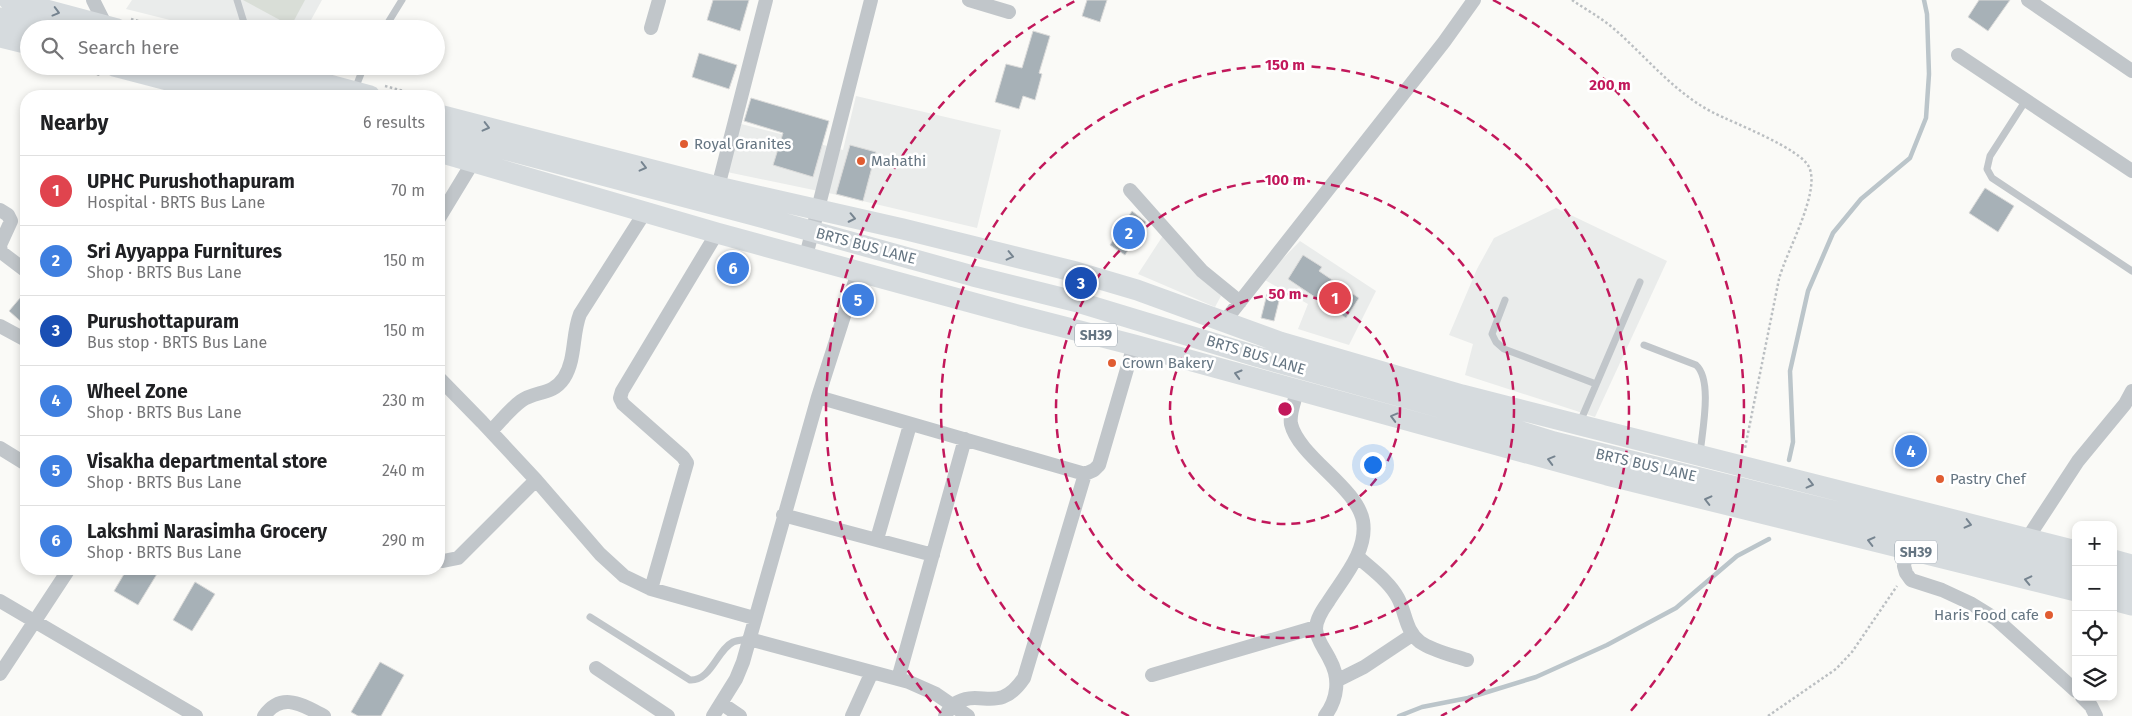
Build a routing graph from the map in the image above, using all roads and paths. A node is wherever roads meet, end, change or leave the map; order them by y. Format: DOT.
graph roads {
  1 [pos="9,0"];
  2 [pos="93,0"];
  3 [pos="237,0"];
  4 [pos="402,0"];
  5 [pos="659,0"];
  6 [pos="766,0"];
  7 [pos="871,0"];
  8 [pos="969,0"];
  9 [pos="1474,0"];
  10 [pos="1572,0"];
  11 [pos="2028,0"];
  12 [pos="1008,12"];
  13 [pos="0,18"];
  14 [pos="85,20"];
  15 [pos="107,20"];
  16 [pos="243,20"];
  17 [pos="390,20"];
  18 [pos="20,24"];
  19 [pos="651,28"];
  20 [pos="0,37"];
  21 [pos="20,42"];
  22 [pos="1958,55"];
  23 [pos="2132,71"];
  24 [pos="148,75"];
  25 [pos="222,75"];
  26 [pos="291,75"];
  27 [pos="363,75"];
  28 [pos="206,90"];
  29 [pos="279,90"];
  30 [pos="347,90"];
  31 [pos="362,90"];
  32 [pos="2026,100"];
  33 [pos="445,117"];
  34 [pos="445,134"];
  35 [pos="445,154"];
  36 [pos="473,162"];
  37 [pos="2132,171"];
  38 [pos="718,187"];
  39 [pos="1130,190"];
  40 [pos="445,208"];
  41 [pos="0,210"];
  42 [pos="819,211"];
  43 [pos="646,212"];
  44 [pos="812,232"];
  45 [pos="717,233"];
  46 [pos="1,253"];
  47 [pos="806,256"];
  48 [pos="20,267"];
  49 [pos="2132,271"];
  50 [pos="858,272"];
  51 [pos="1640,282"];
  52 [pos="1505,300"];
  53 [pos="1240,302"];
  54 [pos="1224,322"];
  55 [pos="0,326"];
  56 [pos="20,337"];
  57 [pos="1644,344"];
  58 [pos="1134,345"];
  59 [pos="445,384"];
  60 [pos="1596,384"];
  61 [pos="1297,391"];
  62 [pos="2132,392"];
  63 [pos="818,397"];
  64 [pos="2128,406"];
  65 [pos="910,425"];
  66 [pos="1578,425"];
  67 [pos="491,431"];
  68 [pos="965,439"];
  69 [pos="0,448"];
  70 [pos="1699,456"];
  71 [pos="20,460"];
  72 [pos="1741,467"];
  73 [pos="1085,474"];
  74 [pos="536,480"];
  75 [pos="783,515"];
  76 [pos="877,539"];
  77 [pos="2027,539"];
  78 [pos="1907,550"];
  79 [pos="2072,550"];
  80 [pos="933,555"];
  81 [pos="1357,556"];
  82 [pos="445,561"];
  83 [pos="2117,561"];
  84 [pos="2132,565"];
  85 [pos="2072,570"];
  86 [pos="1906,573"];
  87 [pos="65,575"];
  88 [pos="2117,581"];
  89 [pos="2132,585"];
  90 [pos="651,589"];
  91 [pos="2072,591"];
  92 [pos="0,601"];
  93 [pos="2117,601"];
  94 [pos="2132,605"];
  95 [pos="590,617"];
  96 [pos="754,618"];
  97 [pos="34,621"];
  98 [pos="1316,627"];
  99 [pos="1412,635"];
  100 [pos="749,639"];
  101 [pos="1467,660"];
  102 [pos="596,668"];
  103 [pos="872,672"];
  104 [pos="0,674"];
  105 [pos="1152,675"];
  106 [pos="898,679"];
  107 [pos="1338,680"];
  108 [pos="2072,688"];
  109 [pos="2086,701"];
  110 [pos="721,703"];
  111 [pos="949,710"];
  112 [pos="196,716"];
  113 [pos="264,716"];
  114 [pos="324,716"];
  115 [pos="668,716"];
  116 [pos="713,716"];
  117 [pos="740,716"];
  118 [pos="852,716"];
  119 [pos="968,716"];
  120 [pos="1326,716"];
  121 [pos="1768,716"];
  122 [pos="2096,716"];
  1 -- 14 [label="main road, one-way"];
  2 -- 15 [label="street"];
  3 -- 16 [label="lane"];
  4 -- 17 [label="lane"];
  5 -- 19 [label="street"];
  6 -- 38 [label="street"];
  7 -- 42 [label="street"];
  8 -- 12 [label="street"];
  9 -- 53 [label="street"];
  10 -- 72 [label="path"];
  11 -- 23 [label="street"];
  13 -- 18 [label="main road"];
  20 -- 21 [label="main road"];
  22 -- 32 [label="street"];
  24 -- 28 [label="main road"];
  25 -- 29 [label="main road"];
  26 -- 30 [label="main road"];
  27 -- 31 [label="lane"];
  32 -- 37 [label="street"];
  32 -- 49 [label="lane"];
  33 -- 38 [label="main road, one-way"];
  34 -- 44 [label="main road, BRTS BUS LANE"];
  35 -- 36 [label="main road, SH39"];
  36 -- 40 [label="street"];
  36 -- 43 [label="main road, SH39"];
  38 -- 42 [label="main road"];
  39 -- 53 [label="street"];
  41 -- 46 [label="street"];
  42 -- 44 [label="street"];
  42 -- 54 [label="main road, one-way"];
  43 -- 45 [label="main road, SH39"];
  43 -- 67 [label="street"];
  44 -- 47 [label="street"];
  44 -- 85 [label="main road, BRTS BUS LANE"];
  45 -- 47 [label="main road, SH39"];
  45 -- 90 [label="street"];
  46 -- 48 [label="street"];
  47 -- 50 [label="main road, SH39"];
  50 -- 58 [label="main road, SH39"];
  50 -- 63 [label="street"];
  51 -- 60 [label="lane"];
  52 -- 60 [label="lane"];
  53 -- 54 [label="street"];
  54 -- 66 [label="main road"];
  55 -- 56 [label="street"];
  57 -- 70 [label="lane"];
  61 -- 58 [label="main road, SH39, one-way"];
  58 -- 73 [label="street"];
  59 -- 67 [label="street"];
  60 -- 66 [label="lane"];
  78 -- 61 [label="main road, SH39, one-way"];
  61 -- 81 [label="street"];
  62 -- 64 [label="street"];
  63 -- 65 [label="street"];
  63 -- 75 [label="street"];
  64 -- 77 [label="street"];
  65 -- 68 [label="street"];
  65 -- 76 [label="street"];
  66 -- 70 [label="main road"];
  67 -- 74 [label="street"];
  68 -- 73 [label="street"];
  68 -- 80 [label="street"];
  69 -- 71 [label="street"];
  70 -- 72 [label="main road"];
  72 -- 77 [label="main road, one-way"];
  73 -- 111 [label="street"];
  74 -- 82 [label="street"];
  74 -- 90 [label="street"];
  75 -- 76 [label="street"];
  75 -- 96 [label="street"];
  76 -- 80 [label="street"];
  77 -- 79 [label="main road"];
  78 -- 86 [label="street"];
  91 -- 78 [label="main road, SH39, one-way"];
  80 -- 106 [label="street"];
  81 -- 98 [label="street"];
  81 -- 99 [label="street"];
  83 -- 84 [label="main road"];
  86 -- 108 [label="street"];
  86 -- 121 [label="path"];
  87 -- 97 [label="street"];
  88 -- 89 [label="main road"];
  90 -- 96 [label="street"];
  92 -- 97 [label="street"];
  93 -- 94 [label="main road"];
  95 -- 100 [label="lane"];
  96 -- 100 [label="street"];
  97 -- 104 [label="street"];
  97 -- 112 [label="street"];
  98 -- 105 [label="street"];
  98 -- 107 [label="street"];
  99 -- 101 [label="street"];
  99 -- 107 [label="street"];
  100 -- 103 [label="street"];
  100 -- 110 [label="street"];
  102 -- 115 [label="street"];
  103 -- 106 [label="street"];
  103 -- 118 [label="street"];
  106 -- 111 [label="street"];
  107 -- 120 [label="street"];
  109 -- 122 [label="street"];
  110 -- 116 [label="street"];
  110 -- 117 [label="street"];
  111 -- 119 [label="street"];
  113 -- 114 [label="street"];
}
